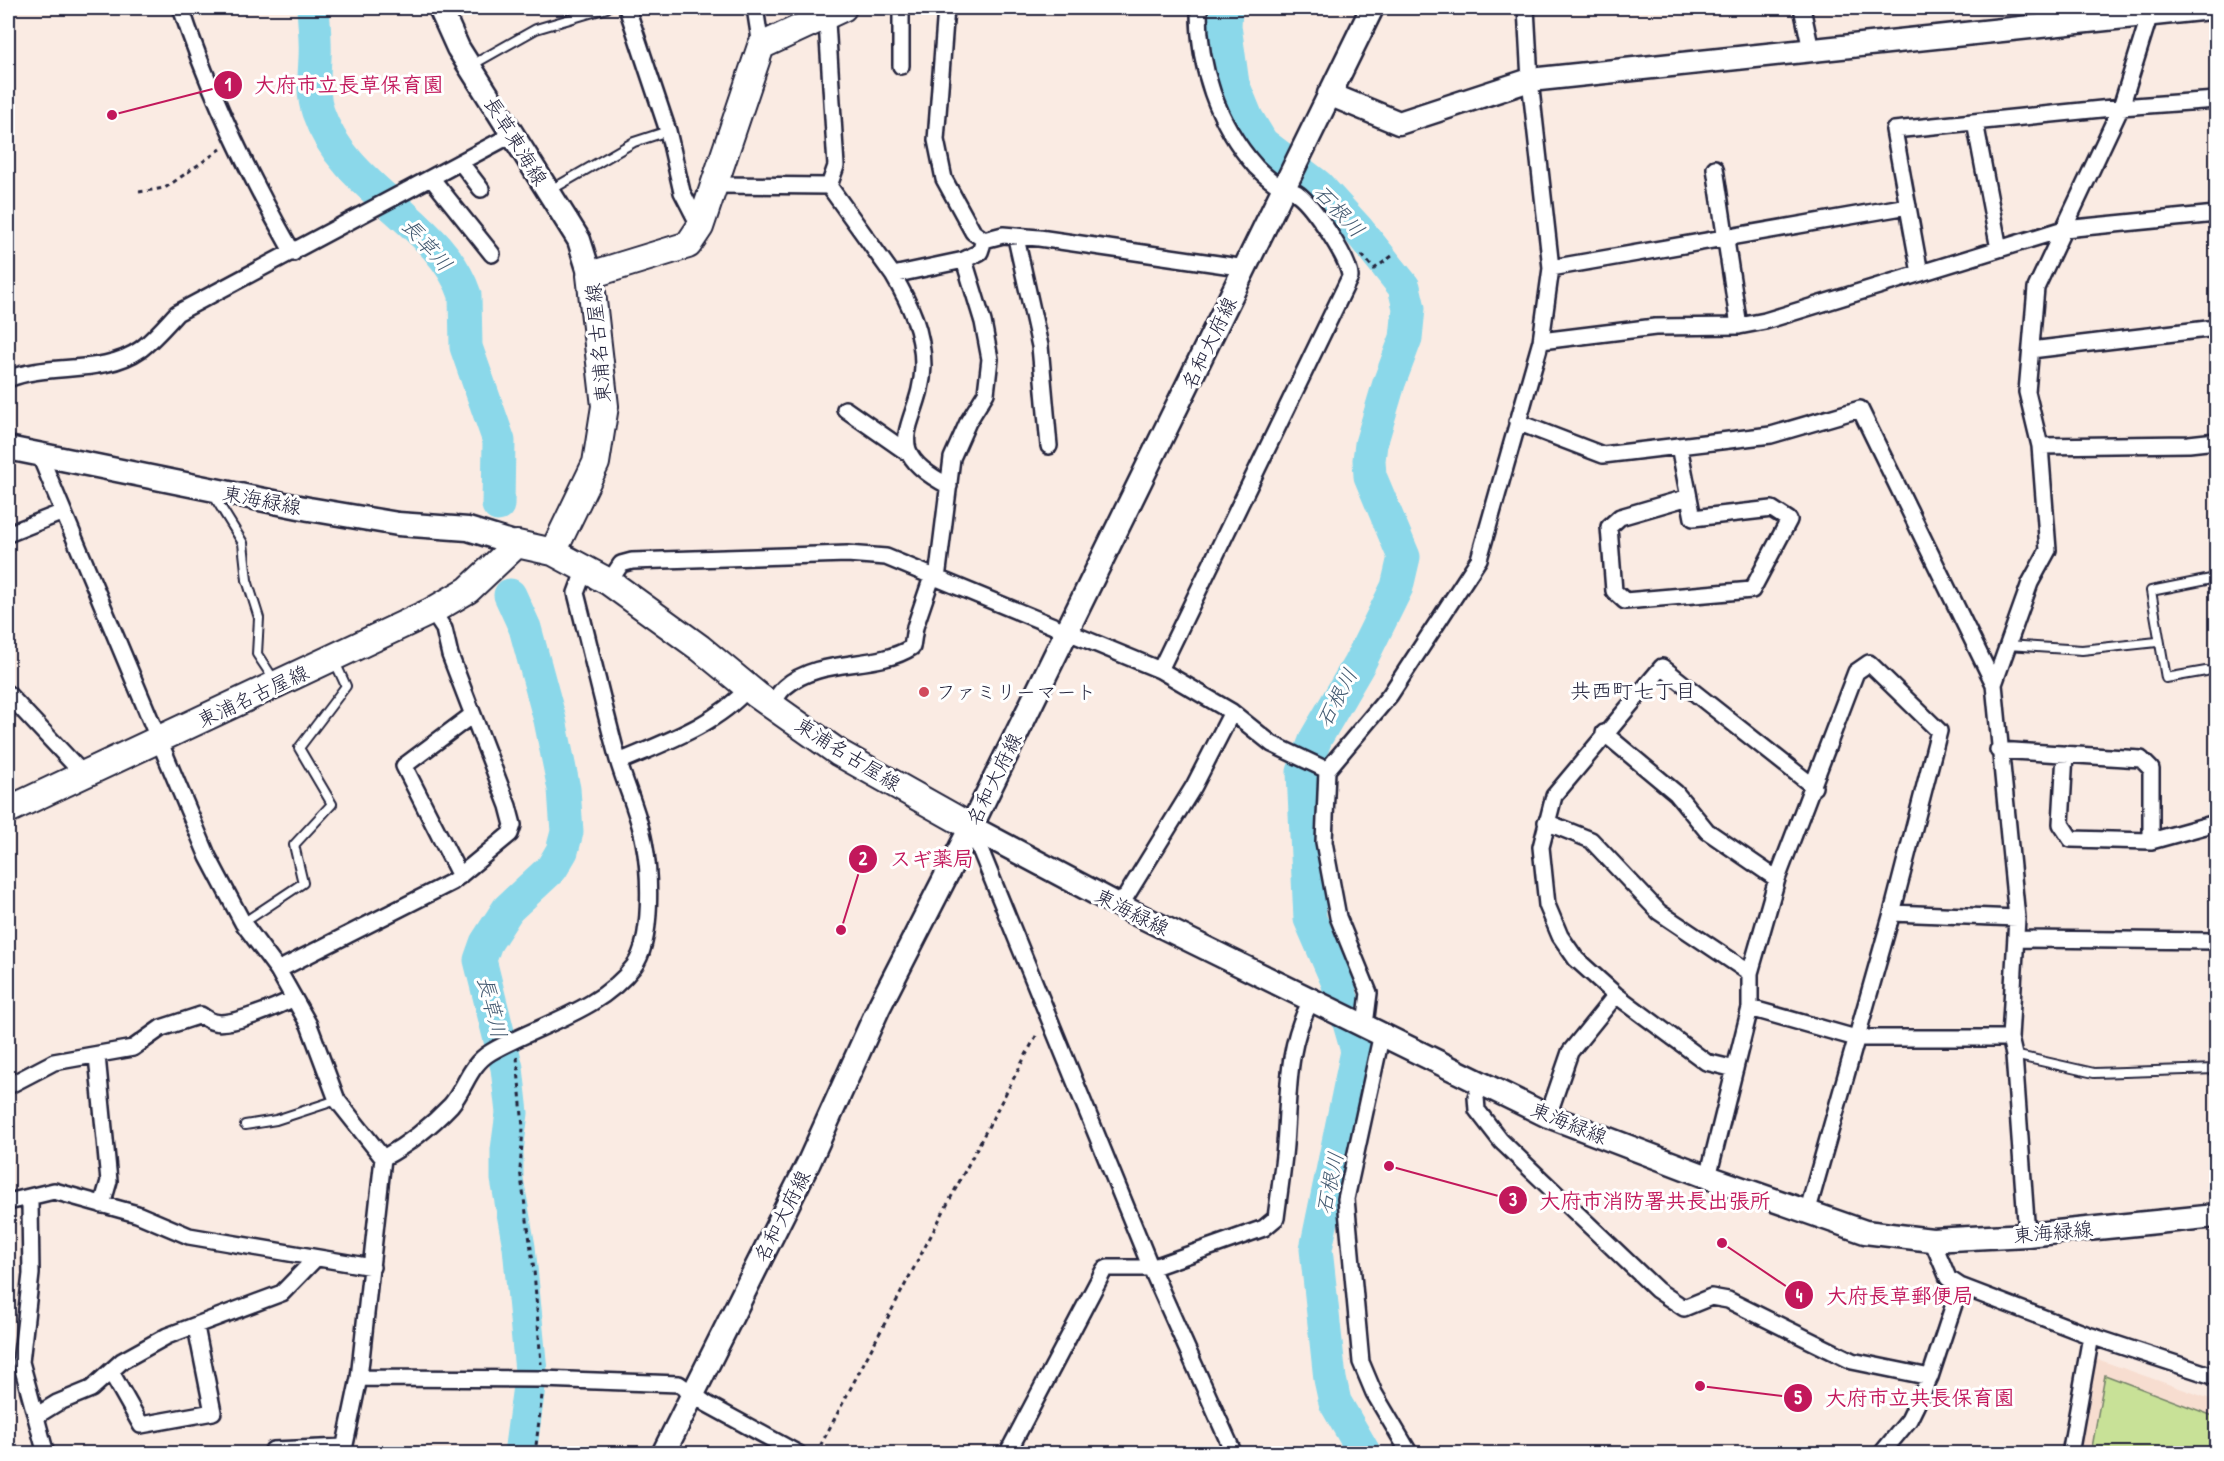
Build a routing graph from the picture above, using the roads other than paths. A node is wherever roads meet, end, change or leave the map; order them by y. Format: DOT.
graph roads {
  1 [pos="181,8"];
  2 [pos="440,8"];
  3 [pos="608,8"];
  4 [pos="627,8"];
  5 [pos="755,8"];
  6 [pos="901,8"];
  7 [pos="946,8"];
  8 [pos="1199,8"];
  9 [pos="1372,8"];
  10 [pos="1526,8"];
  11 [pos="1802,8"];
  12 [pos="2210,8"];
  13 [pos="833,12"];
  14 [pos="2103,13"];
  15 [pos="2150,14"];
  16 [pos="761,46"];
  17 [pos="1811,50"];
  18 [pos="470,66"];
  19 [pos="901,66"];
  20 [pos="1530,80"];
  21 [pos="1329,94"];
  22 [pos="2217,100"];
  23 [pos="2121,106"];
  24 [pos="1974,122"];
  25 [pos="668,131"];
  26 [pos="513,134"];
  27 [pos="460,163"];
  28 [pos="1715,168"];
  29 [pos="432,179"];
  30 [pos="1285,182"];
  31 [pos="714,185"];
  32 [pos="829,186"];
  33 [pos="481,189"];
  34 [pos="548,192"];
  35 [pos="1908,206"];
  36 [pos="2217,214"];
  37 [pos="700,227"];
  38 [pos="2064,229"];
  39 [pos="1725,237"];
  40 [pos="1016,238"];
  41 [pos="984,240"];
  42 [pos="1999,249"];
  43 [pos="293,253"];
  44 [pos="492,254"];
  45 [pos="964,260"];
  46 [pos="1246,268"];
  47 [pos="1551,268"];
  48 [pos="1920,273"];
  49 [pos="590,275"];
  50 [pos="893,275"];
  51 [pos="1739,326"];
  52 [pos="2217,328"];
  53 [pos="1541,341"];
  54 [pos="2031,350"];
  55 [pos="8,380"];
  56 [pos="845,409"];
  57 [pos="1517,422"];
  58 [pos="2217,441"];
  59 [pos="1049,446"];
  60 [pos="1679,446"];
  61 [pos="2040,446"];
  62 [pos="8,448"];
  63 [pos="908,453"];
  64 [pos="40,456"];
  65 [pos="949,486"];
  66 [pos="218,491"];
  67 [pos="1689,497"];
  68 [pos="63,512"];
  69 [pos="8,534"];
  70 [pos="517,544"];
  71 [pos="553,552"];
  72 [pos="585,569"];
  73 [pos="934,578"];
  74 [pos="2217,578"];
  75 [pos="609,582"];
  76 [pos="432,611"];
  77 [pos="1066,633"];
  78 [pos="2157,642"];
  79 [pos="2007,645"];
  80 [pos="333,658"];
  81 [pos="1160,670"];
  82 [pos="2206,671"];
  83 [pos="1994,684"];
  84 [pos="277,685"];
  85 [pos="748,688"];
  86 [pos="8,694"];
  87 [pos="771,705"];
  88 [pos="1232,712"];
  89 [pos="472,715"];
  90 [pos="1604,733"];
  91 [pos="159,741"];
  92 [pos="1998,750"];
  93 [pos="2065,754"];
  94 [pos="619,762"];
  95 [pos="1327,770"];
  96 [pos="84,775"];
  97 [pos="1814,787"];
  98 [pos="8,810"];
  99 [pos="1546,822"];
  100 [pos="2217,824"];
  101 [pos="971,827"];
  102 [pos="2151,841"];
  103 [pos="460,876"];
  104 [pos="1777,879"];
  105 [pos="1120,906"];
  106 [pos="1892,913"];
  107 [pos="2017,918"];
  108 [pos="243,923"];
  109 [pos="2017,939"];
  110 [pos="2217,941"];
  111 [pos="278,970"];
  112 [pos="1750,973"];
  113 [pos="1616,995"];
  114 [pos="294,998"];
  115 [pos="1317,1004"];
  116 [pos="1750,1008"];
  117 [pos="1370,1028"];
  118 [pos="1856,1038"];
  119 [pos="2010,1038"];
  120 [pos="2014,1055"];
  121 [pos="97,1056"];
  122 [pos="1735,1069"];
  123 [pos="2217,1069"];
  124 [pos="1482,1083"];
  125 [pos="8,1086"];
  126 [pos="337,1100"];
  127 [pos="1548,1116"];
  128 [pos="245,1125"];
  129 [pos="383,1158"];
  130 [pos="1708,1177"];
  131 [pos="8,1202"];
  132 [pos="30,1203"];
  133 [pos="102,1204"];
  134 [pos="1807,1214"];
  135 [pos="2217,1216"];
  136 [pos="2026,1235"];
  137 [pos="1932,1240"];
  138 [pos="316,1258"];
  139 [pos="372,1267"];
  140 [pos="1151,1268"];
  141 [pos="1959,1286"];
  142 [pos="196,1327"];
  143 [pos="2091,1336"];
  144 [pos="111,1372"];
  145 [pos="1930,1377"];
  146 [pos="2217,1377"];
  147 [pos="359,1378"];
  148 [pos="692,1394"];
  149 [pos="36,1416"];
  150 [pos="273,1450"];
  151 [pos="344,1450"];
  152 [pos="46,1454"];
  153 [pos="663,1454"];
  154 [pos="799,1454"];
  155 [pos="1007,1454"];
  156 [pos="1234,1454"];
  157 [pos="1410,1454"];
  158 [pos="1881,1454"];
  159 [pos="2070,1454"];
  1 -- 43 [label="street"];
  2 -- 18 [label="main road, 長草東海線"];
  3 -- 18 [label="lane"];
  4 -- 25 [label="street"];
  5 -- 16 [label="street"];
  6 -- 19 [label="street"];
  7 -- 41 [label="street"];
  8 -- 30 [label="street"];
  9 -- 21 [label="main road, 名和大府線"];
  10 -- 20 [label="street"];
  11 -- 17 [label="street"];
  12 -- 15 [label="main road"];
  13 -- 16 [label="main road"];
  13 -- 32 [label="street"];
  14 -- 15 [label="main road"];
  14 -- 17 [label="main road"];
  15 -- 23 [label="street"];
  16 -- 31 [label="main road, 東浦名古屋線"];
  17 -- 20 [label="main road"];
  18 -- 26 [label="main road, 長草東海線"];
  20 -- 21 [label="main road"];
  20 -- 47 [label="street"];
  21 -- 30 [label="main road, 名和大府線"];
  22 -- 23 [label="street"];
  23 -- 24 [label="street"];
  23 -- 38 [label="street"];
  24 -- 35 [label="street"];
  24 -- 42 [label="street"];
  25 -- 34 [label="lane"];
  25 -- 37 [label="street"];
  26 -- 27 [label="street"];
  26 -- 34 [label="main road, 長草東海線"];
  27 -- 29 [label="street"];
  27 -- 33 [label="street"];
  28 -- 39 [label="street"];
  29 -- 43 [label="street"];
  29 -- 44 [label="street"];
  30 -- 46 [label="main road, 名和大府線"];
  30 -- 81 [label="street"];
  31 -- 32 [label="street"];
  31 -- 37 [label="main road, 東浦名古屋線"];
  32 -- 50 [label="street"];
  34 -- 49 [label="main road, 長草東海線"];
  35 -- 39 [label="street"];
  35 -- 48 [label="street"];
  36 -- 38 [label="street"];
  37 -- 49 [label="main road, 東浦名古屋線"];
  38 -- 42 [label="street"];
  38 -- 54 [label="street"];
  39 -- 47 [label="street"];
  39 -- 51 [label="street"];
  40 -- 41 [label="street"];
  40 -- 46 [label="street"];
  40 -- 59 [label="street"];
  41 -- 45 [label="street"];
  42 -- 48 [label="street"];
  43 -- 55 [label="street"];
  45 -- 50 [label="street"];
  45 -- 65 [label="street"];
  46 -- 77 [label="main road, 名和大府線"];
  47 -- 53 [label="street"];
  48 -- 51 [label="street"];
  49 -- 71 [label="main road, 東浦名古屋線"];
  50 -- 63 [label="street"];
  51 -- 53 [label="street"];
  52 -- 54 [label="street"];
  53 -- 57 [label="street"];
  54 -- 61 [label="street"];
  56 -- 63 [label="street"];
  57 -- 60 [label="street"];
  57 -- 95 [label="street"];
  58 -- 61 [label="street"];
  60 -- 67 [label="street"];
  60 -- 83 [label="street"];
  61 -- 79 [label="street"];
  62 -- 64 [label="main road, 東海緑線"];
  63 -- 65 [label="street"];
  64 -- 66 [label="main road, 東海緑線"];
  64 -- 68 [label="street"];
  65 -- 73 [label="street"];
  66 -- 70 [label="main road, 東海緑線"];
  66 -- 84 [label="lane"];
  67 -- 67 [label="street"];
  68 -- 69 [label="street"];
  68 -- 91 [label="street"];
  70 -- 71 [label="main road, 東浦名古屋線"];
  70 -- 76 [label="main road, 東浦名古屋線"];
  71 -- 72 [label="main road, 東浦名古屋線"];
  72 -- 75 [label="main road, 東浦名古屋線"];
  72 -- 94 [label="street"];
  73 -- 75 [label="street"];
  73 -- 77 [label="street"];
  73 -- 87 [label="street"];
  74 -- 78 [label="lane"];
  75 -- 85 [label="main road, 東浦名古屋線"];
  76 -- 80 [label="main road, 東浦名古屋線"];
  76 -- 89 [label="street"];
  77 -- 81 [label="street"];
  77 -- 101 [label="main road, 名和大府線"];
  78 -- 79 [label="lane"];
  78 -- 82 [label="lane"];
  79 -- 83 [label="street"];
  80 -- 84 [label="main road, 東浦名古屋線"];
  80 -- 108 [label="lane"];
  81 -- 88 [label="street"];
  83 -- 92 [label="street"];
  84 -- 91 [label="main road, 東浦名古屋線"];
  85 -- 87 [label="main road, 東浦名古屋線"];
  85 -- 94 [label="street"];
  86 -- 96 [label="street"];
  87 -- 101 [label="main road, 東浦名古屋線"];
  88 -- 95 [label="street"];
  88 -- 105 [label="street"];
  89 -- 103 [label="street"];
  89 -- 103 [label="street"];
  90 -- 97 [label="street"];
  90 -- 99 [label="street"];
  90 -- 104 [label="street"];
  91 -- 96 [label="main road, 東浦名古屋線"];
  91 -- 108 [label="street"];
  92 -- 93 [label="street"];
  92 -- 107 [label="street"];
  93 -- 102 [label="street"];
  93 -- 102 [label="street"];
  94 -- 129 [label="street"];
  95 -- 117 [label="street"];
  96 -- 98 [label="main road, 東浦名古屋線"];
  97 -- 104 [label="street"];
  97 -- 106 [label="street"];
  99 -- 112 [label="street"];
  99 -- 113 [label="street"];
  100 -- 102 [label="street"];
  101 -- 105 [label="main road, 東海緑線"];
  101 -- 140 [label="street"];
  101 -- 148 [label="main road, 名和大府線"];
  103 -- 111 [label="street"];
  104 -- 112 [label="street"];
  105 -- 115 [label="main road, 東海緑線"];
  106 -- 107 [label="street"];
  106 -- 118 [label="street"];
  107 -- 109 [label="street"];
  108 -- 111 [label="street"];
  109 -- 110 [label="street"];
  109 -- 119 [label="street"];
  111 -- 114 [label="street"];
  112 -- 116 [label="street"];
  113 -- 122 [label="street"];
  113 -- 127 [label="street"];
  114 -- 121 [label="street"];
  114 -- 126 [label="street"];
  115 -- 117 [label="main road, 東海緑線"];
  115 -- 140 [label="street"];
  116 -- 118 [label="street"];
  116 -- 122 [label="street"];
  117 -- 124 [label="main road, 東海緑線"];
  117 -- 157 [label="street"];
  118 -- 119 [label="street"];
  118 -- 134 [label="street"];
  119 -- 120 [label="street"];
  120 -- 123 [label="lane"];
  120 -- 136 [label="street"];
  121 -- 125 [label="street"];
  121 -- 133 [label="street"];
  122 -- 130 [label="street"];
  124 -- 127 [label="main road, 東海緑線"];
  124 -- 145 [label="street"];
  126 -- 128 [label="lane"];
  126 -- 129 [label="street"];
  127 -- 130 [label="main road, 東海緑線"];
  129 -- 139 [label="street"];
  130 -- 134 [label="main road, 東海緑線"];
  131 -- 133 [label="street"];
  132 -- 149 [label="street"];
  133 -- 138 [label="street"];
  134 -- 137 [label="main road, 東海緑線"];
  135 -- 136 [label="main road, 東海緑線"];
  136 -- 137 [label="main road, 東海緑線"];
  137 -- 141 [label="street"];
  138 -- 139 [label="street"];
  138 -- 142 [label="street"];
  139 -- 147 [label="street"];
  140 -- 155 [label="street"];
  140 -- 156 [label="street"];
  141 -- 143 [label="street"];
  141 -- 145 [label="street"];
  142 -- 144 [label="street"];
  142 -- 144 [label="street"];
  143 -- 146 [label="street"];
  143 -- 159 [label="street"];
  144 -- 149 [label="street"];
  145 -- 158 [label="street"];
  147 -- 148 [label="street"];
  147 -- 151 [label="street"];
  148 -- 153 [label="main road, 名和大府線"];
  148 -- 154 [label="street"];
  149 -- 152 [label="street"];
  150 -- 151 [label="street"];
}
